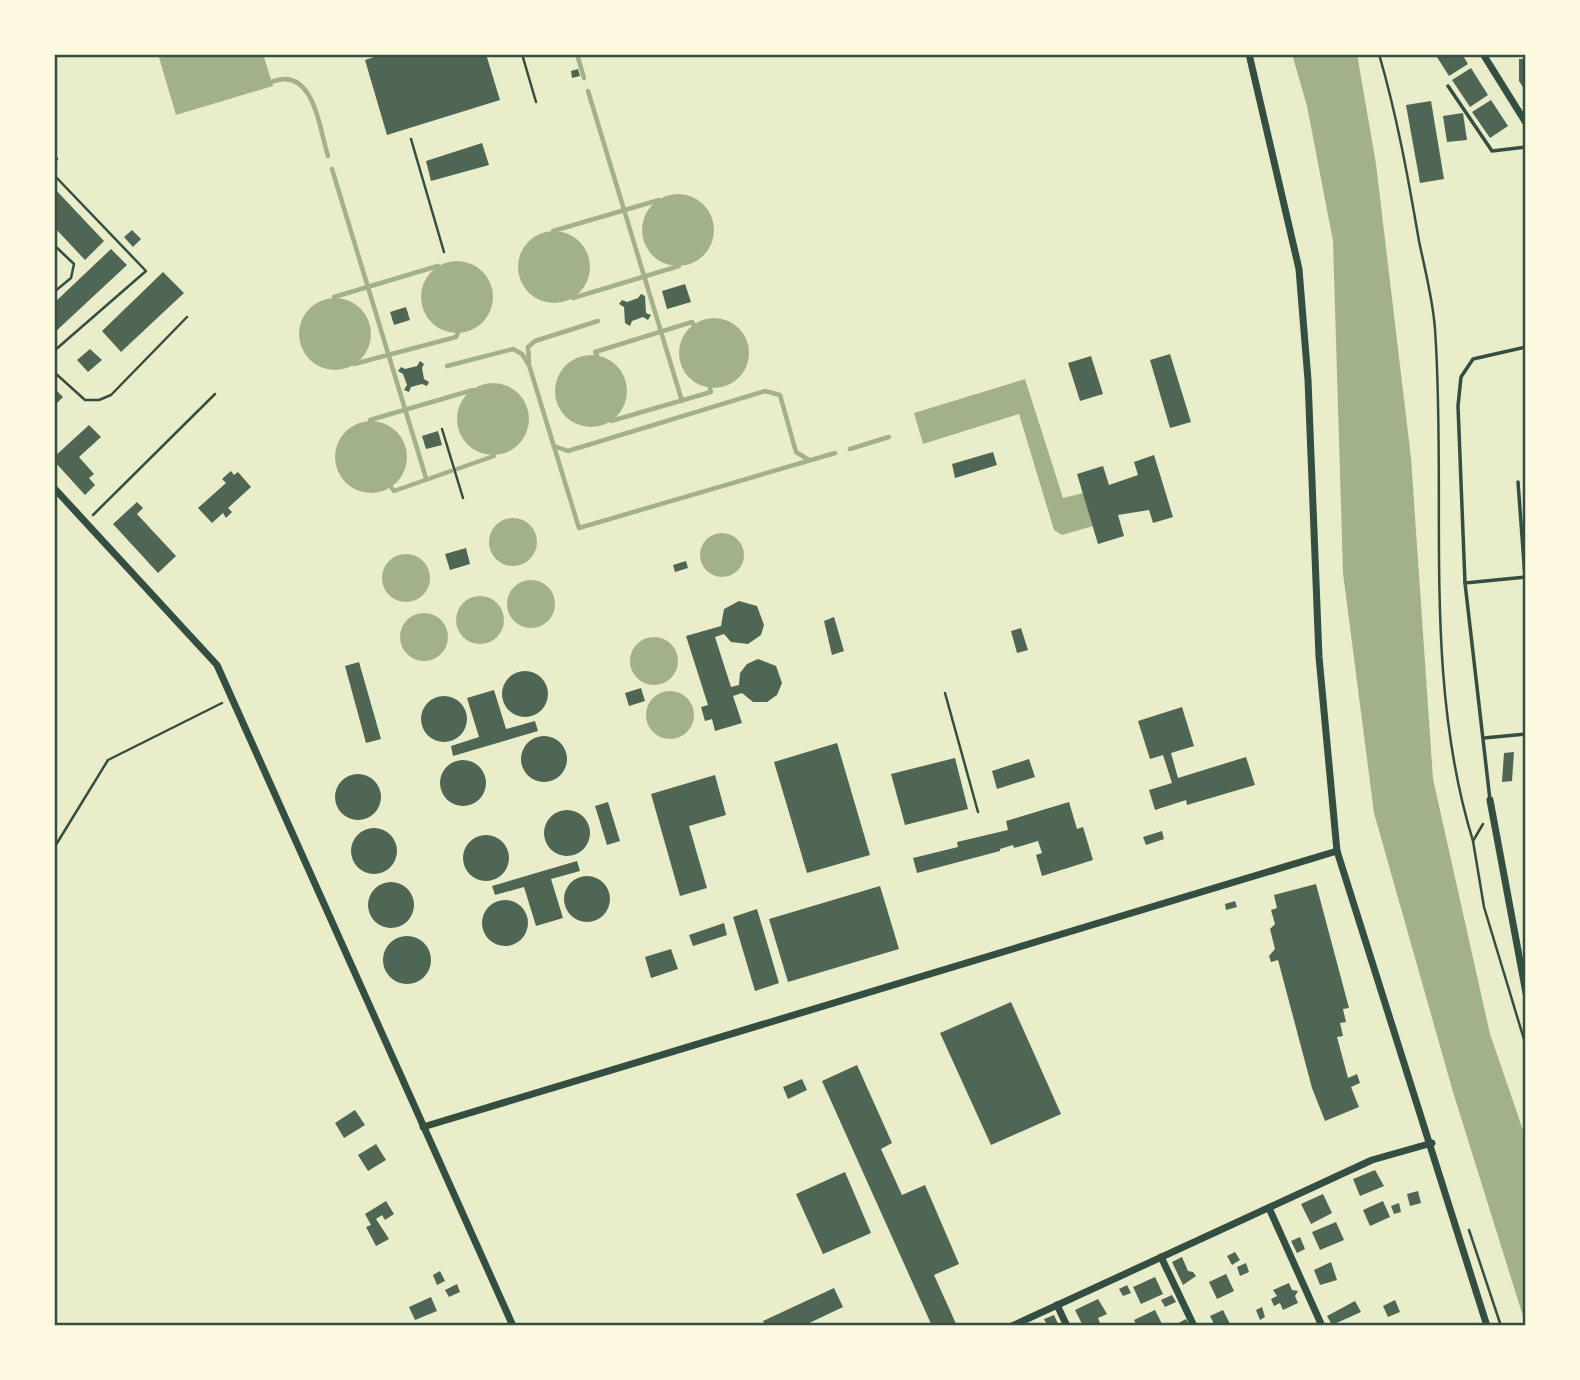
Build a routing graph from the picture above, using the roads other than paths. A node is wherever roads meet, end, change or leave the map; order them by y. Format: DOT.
graph roads {
  1 [pos="1249,54"];
  2 [pos="1483,54"];
  3 [pos="1448,86"];
  4 [pos="1526,123"];
  5 [pos="1526,147"];
  6 [pos="1526,347"];
  7 [pos="1518,482"];
  8 [pos="54,488"];
  9 [pos="1526,577"];
  10 [pos="1465,583"];
  11 [pos="1526,734"];
  12 [pos="1484,738"];
  13 [pos="1490,800"];
  14 [pos="1337,851"];
  15 [pos="1526,993"];
  16 [pos="424,1127"];
  17 [pos="1432,1143"];
  18 [pos="1269,1208"];
  19 [pos="1161,1257"];
  20 [pos="1057,1305"];
  21 [pos="513,1326"];
  22 [pos="1012,1326"];
  23 [pos="1067,1326"];
  24 [pos="1194,1326"];
  25 [pos="1322,1326"];
  26 [pos="1487,1326"];
  1 -- 14 [label="street"];
  2 -- 4 [label="street"];
  3 -- 5 [label="lane"];
  6 -- 10 [label="lane"];
  7 -- 9 [label="lane"];
  8 -- 16 [label="street"];
  9 -- 10 [label="lane"];
  10 -- 12 [label="lane"];
  11 -- 12 [label="lane"];
  12 -- 13 [label="lane"];
  13 -- 15 [label="street"];
  14 -- 16 [label="street"];
  14 -- 17 [label="street"];
  16 -- 21 [label="street"];
  17 -- 18 [label="street"];
  17 -- 26 [label="street"];
  18 -- 19 [label="street"];
  18 -- 25 [label="street"];
  19 -- 20 [label="street"];
  19 -- 24 [label="street"];
  20 -- 22 [label="street"];
  20 -- 23 [label="street"];
}
